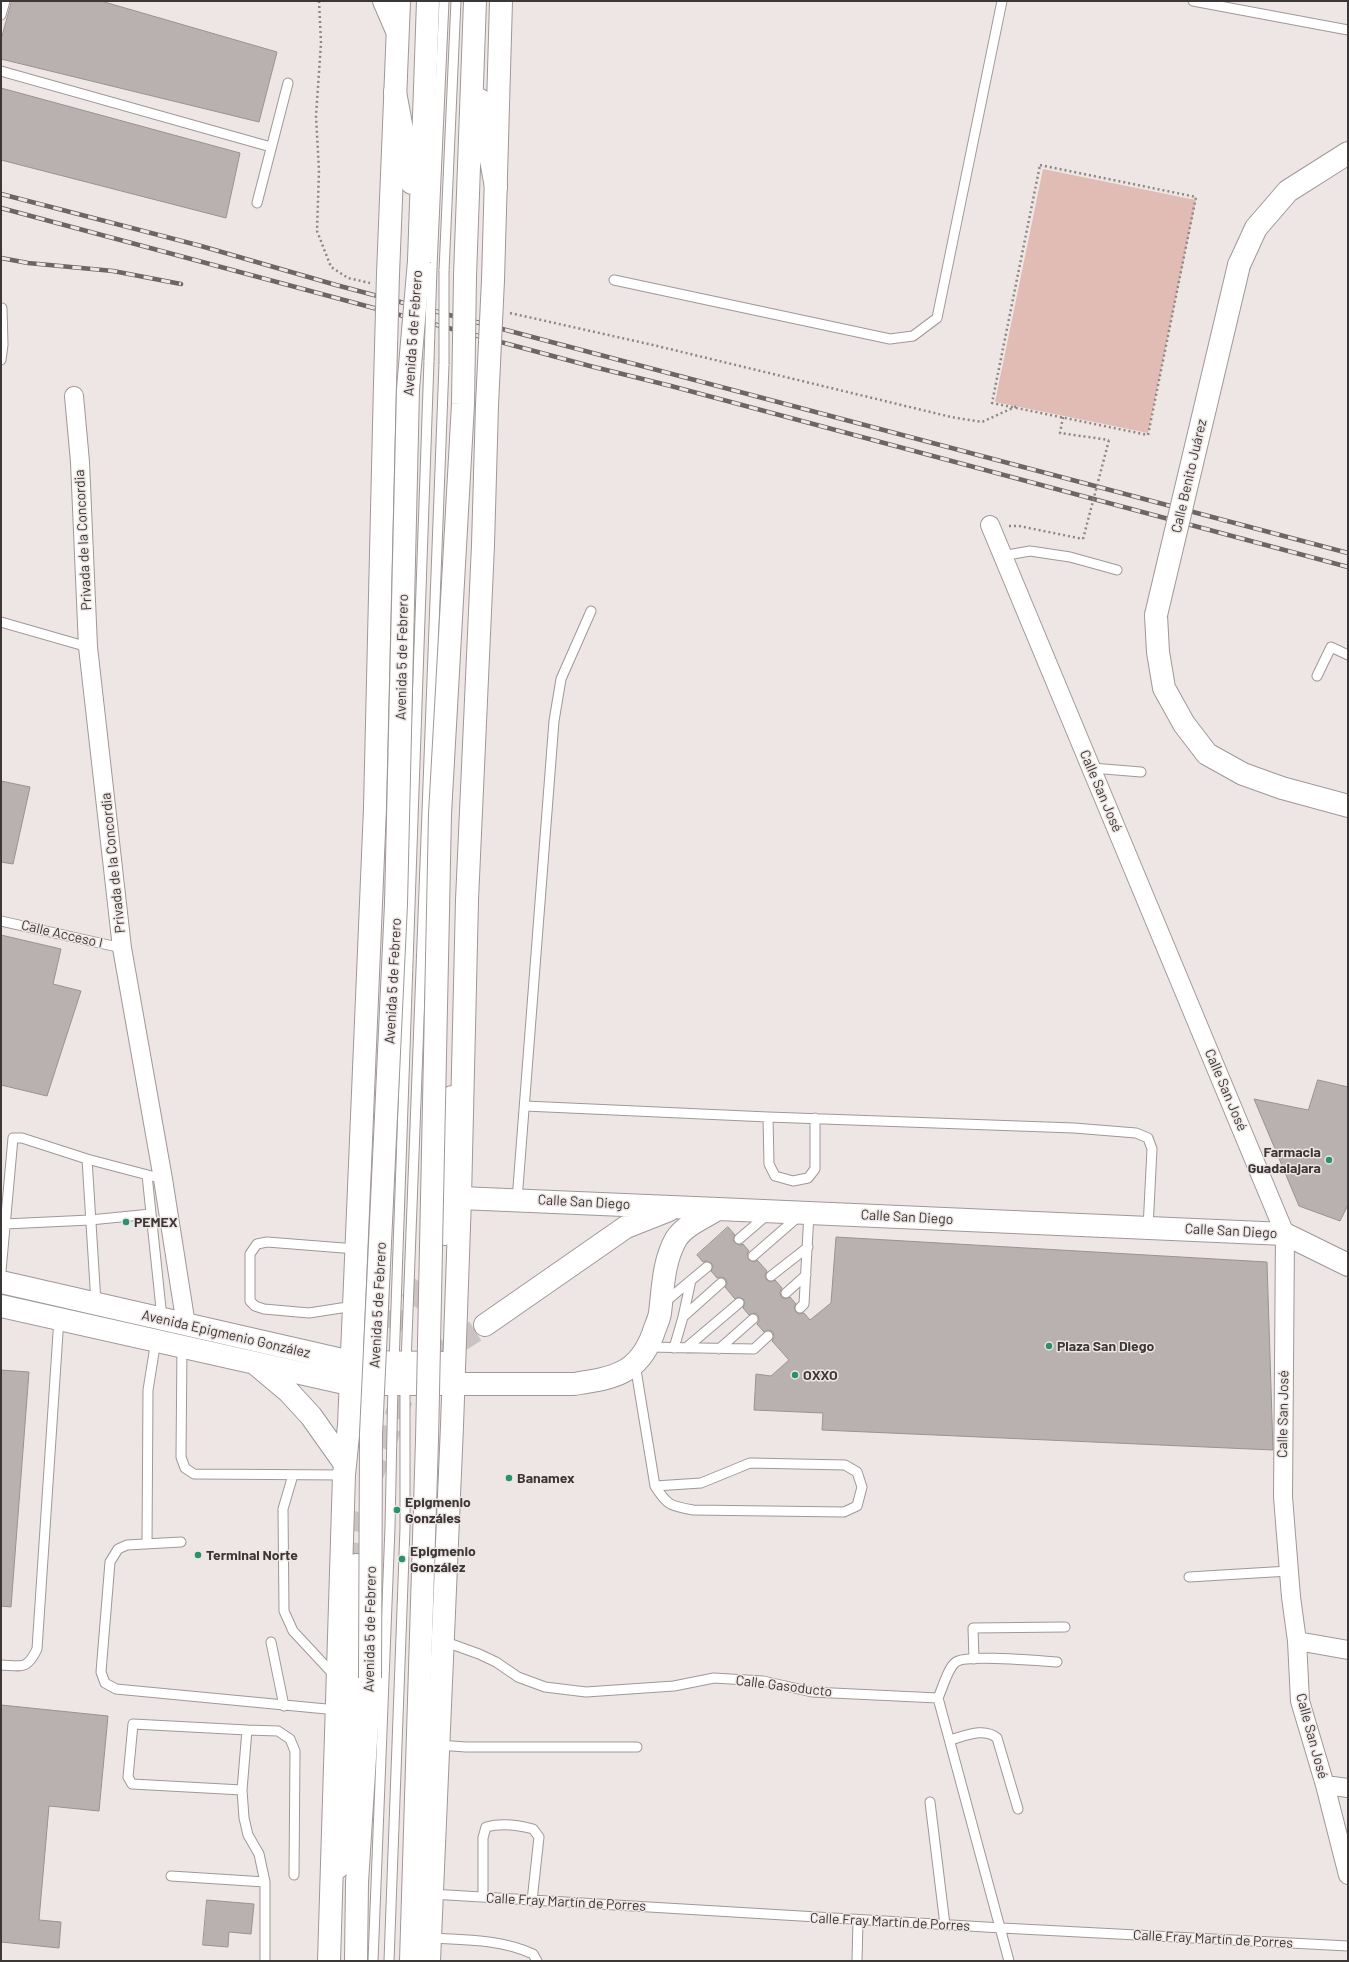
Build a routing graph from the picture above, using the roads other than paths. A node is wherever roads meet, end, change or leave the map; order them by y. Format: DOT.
graph roads {
  1 [pos="5,1"];
  2 [pos="384,1"];
  3 [pos="399,1"];
  4 [pos="428,1"];
  5 [pos="444,1"];
  6 [pos="456,1"];
  7 [pos="474,1"];
  8 [pos="501,1"];
  9 [pos="1002,1"];
  10 [pos="1193,1"];
  11 [pos="1,15"];
  12 [pos="1348,30"];
  13 [pos="397,31"];
  14 [pos="473,57"];
  15 [pos="1,72"];
  16 [pos="288,83"];
  17 [pos="395,92"];
  18 [pos="271,147"];
  19 [pos="1348,153"];
  20 [pos="496,187"];
  21 [pos="257,203"];
  22 [pos="420,222"];
  23 [pos="426,264"];
  24 [pos="455,273"];
  25 [pos="614,280"];
  26 [pos="2,308"];
  27 [pos="1,360"];
  28 [pos="74,396"];
  29 [pos="990,525"];
  30 [pos="1002,556"];
  31 [pos="1117,570"];
  32 [pos="591,611"];
  33 [pos="1,622"];
  34 [pos="88,647"];
  35 [pos="1348,655"];
  36 [pos="1317,676"];
  37 [pos="1092,768"];
  38 [pos="1141,772"];
  39 [pos="1348,806"];
  40 [pos="467,900"];
  41 [pos="1,921"];
  42 [pos="122,948"];
  43 [pos="525,1106"];
  44 [pos="768,1117"];
  45 [pos="815,1118"];
  46 [pos="87,1159"];
  47 [pos="155,1177"];
  48 [pos="460,1198"];
  49 [pos="518,1200"];
  50 [pos="676,1207"];
  51 [pos="718,1209"];
  52 [pos="772,1211"];
  53 [pos="806,1212"];
  54 [pos="151,1214"];
  55 [pos="90,1220"];
  56 [pos="5,1224"];
  57 [pos="1148,1228"];
  58 [pos="445,1234"];
  59 [pos="1285,1234"];
  60 [pos="739,1239"];
  61 [pos="808,1246"];
  62 [pos="356,1249"];
  63 [pos="753,1256"];
  64 [pos="1348,1265"];
  65 [pos="707,1267"];
  66 [pos="1,1271"];
  67 [pos="806,1275"];
  68 [pos="772,1276"];
  69 [pos="691,1280"];
  70 [pos="1,1282"];
  71 [pos="721,1283"];
  72 [pos="786,1292"];
  73 [pos="1,1293"];
  74 [pos="96,1304"];
  75 [pos="739,1304"];
  76 [pos="1,1306"];
  77 [pos="354,1306"];
  78 [pos="660,1306"];
  79 [pos="800,1308"];
  80 [pos="683,1317"];
  81 [pos="59,1318"];
  82 [pos="753,1319"];
  83 [pos="186,1325"];
  84 [pos="485,1325"];
  85 [pos="159,1330"];
  86 [pos="768,1336"];
  87 [pos="182,1346"];
  88 [pos="648,1347"];
  89 [pos="674,1348"];
  90 [pos="686,1348"];
  91 [pos="720,1349"];
  92 [pos="258,1356"];
  93 [pos="351,1362"];
  94 [pos="635,1364"];
  95 [pos="318,1366"];
  96 [pos="400,1373"];
  97 [pos="453,1374"];
  98 [pos="350,1384"];
  99 [pos="345,1469"];
  100 [pos="293,1475"];
  101 [pos="654,1486"];
  102 [pos="181,1542"];
  103 [pos="147,1544"];
  104 [pos="356,1565"];
  105 [pos="1289,1572"];
  106 [pos="1189,1577"];
  107 [pos="1065,1627"];
  108 [pos="442,1641"];
  109 [pos="1297,1641"];
  110 [pos="271,1642"];
  111 [pos="1348,1650"];
  112 [pos="974,1659"];
  113 [pos="1058,1662"];
  114 [pos="1,1665"];
  115 [pos="338,1679"];
  116 [pos="938,1698"];
  117 [pos="284,1706"];
  118 [pos="337,1710"];
  119 [pos="247,1730"];
  120 [pos="950,1740"];
  121 [pos="438,1745"];
  122 [pos="637,1748"];
  123 [pos="1325,1785"];
  124 [pos="1348,1788"];
  125 [pos="242,1790"];
  126 [pos="930,1802"];
  127 [pos="1018,1809"];
  128 [pos="294,1875"];
  129 [pos="1348,1875"];
  130 [pos="171,1876"];
  131 [pos="265,1882"];
  132 [pos="431,1894"];
  133 [pos="483,1897"];
  134 [pos="532,1901"];
  135 [pos="330,1911"];
  136 [pos="858,1920"];
  137 [pos="945,1925"];
  138 [pos="1002,1928"];
  139 [pos="430,1938"];
  140 [pos="1348,1946"];
  141 [pos="264,1961"];
  142 [pos="329,1961"];
  143 [pos="356,1961"];
  144 [pos="372,1961"];
  145 [pos="389,1961"];
  146 [pos="411,1961"];
  147 [pos="429,1961"];
  148 [pos="537,1961"];
  149 [pos="858,1961"];
  150 [pos="1009,1961"];
  1 -- 11 [label="lane"];
  2 -- 13 [label="main road"];
  3 -- 13 [label="main road, Avenida 5 de Febrero"];
  4 -- 22 [label="main road, Avenida 5 de Febrero"];
  5 -- 23 [label="lane"];
  6 -- 24 [label="lane"];
  7 -- 14 [label="main road"];
  8 -- 20 [label="main road"];
  9 -- 25 [label="lane"];
  10 -- 12 [label="lane"];
  13 -- 17 [label="main road, Avenida 5 de Febrero"];
  14 -- 20 [label="main road"];
  14 -- 24 [label="main road"];
  15 -- 18 [label="lane"];
  16 -- 18 [label="lane"];
  17 -- 22 [label="main road"];
  17 -- 62 [label="main road, Avenida 5 de Febrero, bridge"];
  18 -- 21 [label="lane"];
  19 -- 39 [label="main road, Calle Benito Juárez, bridge"];
  20 -- 40 [label="main road, bridge"];
  22 -- 23 [label="main road, Avenida 5 de Febrero"];
  23 -- 96 [label="lane, bridge"];
  23 -- 143 [label="main road, Avenida 5 de Febrero, bridge"];
  24 -- 96 [label="lane, bridge"];
  24 -- 146 [label="main road, bridge"];
  26 -- 27 [label="lane"];
  28 -- 34 [label="street, Privada de la Concordia"];
  29 -- 30 [label="street, Calle San José"];
  30 -- 31 [label="lane"];
  30 -- 37 [label="street, Calle San José"];
  32 -- 43 [label="lane"];
  33 -- 34 [label="lane"];
  34 -- 42 [label="street, Privada de la Concordia"];
  35 -- 36 [label="lane"];
  37 -- 38 [label="lane"];
  37 -- 59 [label="street, Calle San José"];
  40 -- 48 [label="main road"];
  40 -- 58 [label="main road"];
  41 -- 42 [label="lane, Calle Acceso I"];
  42 -- 47 [label="street, Privada de la Concordia"];
  43 -- 44 [label="lane"];
  43 -- 49 [label="lane"];
  44 -- 45 [label="lane"];
  44 -- 45 [label="lane"];
  45 -- 57 [label="lane"];
  46 -- 47 [label="lane"];
  46 -- 55 [label="lane"];
  46 -- 56 [label="lane"];
  47 -- 54 [label="lane"];
  47 -- 83 [label="street, Privada de la Concordia"];
  48 -- 49 [label="main road, Calle San Diego"];
  48 -- 97 [label="main road"];
  49 -- 50 [label="main road, Calle San Diego"];
  50 -- 51 [label="main road, Calle San Diego"];
  50 -- 84 [label="main road"];
  51 -- 52 [label="main road, Calle San Diego"];
  51 -- 78 [label="main road"];
  52 -- 53 [label="main road, Calle San Diego"];
  52 -- 60 [label="lane"];
  53 -- 57 [label="main road, Calle San Diego"];
  53 -- 61 [label="lane"];
  53 -- 63 [label="lane"];
  54 -- 55 [label="lane"];
  54 -- 85 [label="lane"];
  55 -- 56 [label="lane"];
  55 -- 74 [label="lane"];
  56 -- 66 [label="lane"];
  57 -- 59 [label="main road, Calle San Diego"];
  59 -- 64 [label="main road, Calle San Diego"];
  59 -- 105 [label="street, Calle San José"];
  61 -- 67 [label="lane"];
  61 -- 68 [label="lane"];
  62 -- 77 [label="main road, Avenida 5 de Febrero"];
  62 -- 77 [label="lane"];
  65 -- 69 [label="lane"];
  67 -- 72 [label="lane"];
  67 -- 79 [label="lane"];
  69 -- 78 [label="lane"];
  69 -- 80 [label="lane"];
  70 -- 74 [label="main road, Avenida Epigmenio González"];
  71 -- 80 [label="lane"];
  73 -- 92 [label="main road"];
  74 -- 85 [label="main road, Avenida Epigmenio González"];
  75 -- 90 [label="lane"];
  76 -- 81 [label="main road, Avenida Epigmenio González"];
  77 -- 93 [label="main road, Avenida 5 de Febrero"];
  78 -- 88 [label="main road"];
  80 -- 89 [label="lane"];
  81 -- 85 [label="main road, Avenida Epigmenio González"];
  81 -- 114 [label="lane"];
  82 -- 91 [label="lane"];
  83 -- 85 [label="main road, Avenida Epigmenio González"];
  83 -- 95 [label="main road, Avenida Epigmenio González"];
  85 -- 87 [label="main road, Avenida Epigmenio González"];
  85 -- 103 [label="lane"];
  86 -- 91 [label="lane"];
  87 -- 92 [label="main road, Avenida Epigmenio González"];
  87 -- 100 [label="lane"];
  88 -- 89 [label="lane"];
  88 -- 94 [label="main road"];
  89 -- 90 [label="lane"];
  90 -- 91 [label="lane"];
  92 -- 95 [label="main road, Avenida Epigmenio González"];
  92 -- 99 [label="main road"];
  93 -- 95 [label="main road, Avenida Epigmenio González"];
  93 -- 96 [label="main road, Avenida Epigmenio González"];
  93 -- 98 [label="main road, Avenida 5 de Febrero"];
  94 -- 97 [label="main road, Avenida Epigmenio González"];
  94 -- 101 [label="lane"];
  95 -- 98 [label="main road, Avenida Epigmenio González"];
  96 -- 97 [label="main road, Avenida Epigmenio González"];
  96 -- 98 [label="main road, Avenida Epigmenio González"];
  96 -- 144 [label="lane"];
  96 -- 145 [label="lane"];
  97 -- 108 [label="main road"];
  98 -- 99 [label="main road, Avenida 5 de Febrero"];
  99 -- 100 [label="lane"];
  99 -- 115 [label="main road, Avenida 5 de Febrero"];
  100 -- 115 [label="lane"];
  101 -- 101 [label="lane"];
  102 -- 103 [label="lane"];
  103 -- 117 [label="lane"];
  104 -- 135 [label="main road"];
  105 -- 106 [label="lane"];
  105 -- 109 [label="street, Calle San José"];
  107 -- 112 [label="lane"];
  108 -- 116 [label="lane, Calle Gasoducto"];
  108 -- 121 [label="main road"];
  109 -- 111 [label="street"];
  109 -- 123 [label="street, Calle San José"];
  110 -- 117 [label="lane"];
  112 -- 113 [label="lane"];
  112 -- 116 [label="lane"];
  115 -- 118 [label="main road, Avenida 5 de Febrero"];
  116 -- 120 [label="lane"];
  117 -- 118 [label="lane"];
  118 -- 135 [label="main road, Avenida 5 de Febrero"];
  119 -- 125 [label="lane"];
  119 -- 125 [label="lane"];
  119 -- 128 [label="lane"];
  120 -- 127 [label="lane"];
  120 -- 138 [label="lane"];
  121 -- 122 [label="lane"];
  121 -- 132 [label="main road"];
  123 -- 124 [label="street"];
  123 -- 129 [label="street, Calle San José"];
  125 -- 131 [label="lane"];
  126 -- 137 [label="lane"];
  130 -- 131 [label="lane"];
  131 -- 141 [label="lane"];
  132 -- 133 [label="lane, Calle Fray Martín de Porres"];
  132 -- 139 [label="main road"];
  133 -- 134 [label="lane, Calle Fray Martín de Porres"];
  133 -- 134 [label="lane"];
  134 -- 136 [label="lane, Calle Fray Martín de Porres"];
  135 -- 142 [label="main road, Avenida 5 de Febrero"];
  136 -- 137 [label="lane, Calle Fray Martín de Porres"];
  136 -- 149 [label="lane"];
  137 -- 138 [label="lane, Calle Fray Martín de Porres"];
  138 -- 140 [label="lane, Calle Fray Martín de Porres"];
  138 -- 150 [label="lane"];
  139 -- 147 [label="main road"];
  139 -- 148 [label="lane"];
}
